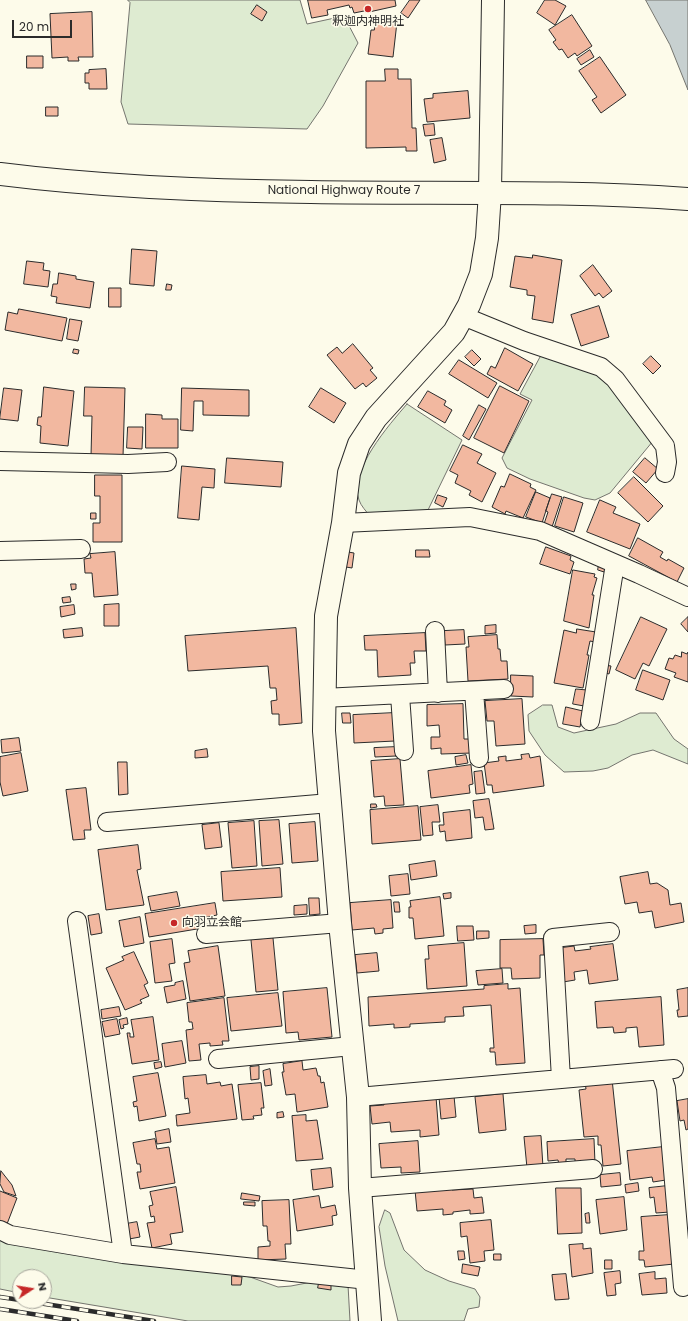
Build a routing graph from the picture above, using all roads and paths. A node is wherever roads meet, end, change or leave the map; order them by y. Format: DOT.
graph roads {
  1 [pos="493,0"];
  2 [pos="0,174"];
  3 [pos="490,192"];
  4 [pos="688,199"];
  5 [pos="463,316"];
  6 [pos="0,461"];
  7 [pos="167,462"];
  8 [pos="665,473"];
  9 [pos="342,523"];
  10 [pos="81,549"];
  11 [pos="0,551"];
  12 [pos="615,564"];
  13 [pos="688,598"];
  14 [pos="435,631"];
  15 [pos="504,690"];
  16 [pos="474,691"];
  17 [pos="438,693"];
  18 [pos="400,695"];
  19 [pos="324,698"];
  20 [pos="590,721"];
  21 [pos="404,751"];
  22 [pos="479,758"];
  23 [pos="330,803"];
  24 [pos="107,822"];
  25 [pos="77,921"];
  26 [pos="340,923"];
  27 [pos="610,932"];
  28 [pos="206,934"];
  29 [pos="352,1046"];
  30 [pos="218,1059"];
  31 [pos="561,1079"];
  32 [pos="358,1097"];
  33 [pos="593,1169"];
  34 [pos="360,1188"];
  35 [pos="0,1230"];
  36 [pos="123,1254"];
  37 [pos="368,1280"];
  38 [pos="683,1287"];
  39 [pos="370,1320"];
  1 -- 3 [label="main road"];
  2 -- 3 [label="main road, National Highway Route 7"];
  3 -- 4 [label="main road, National Highway Route 7"];
  3 -- 5 [label="main road"];
  5 -- 8 [label="street"];
  5 -- 9 [label="main road"];
  6 -- 7 [label="street"];
  9 -- 12 [label="street"];
  9 -- 19 [label="main road"];
  10 -- 11 [label="street"];
  12 -- 13 [label="street"];
  12 -- 20 [label="street"];
  14 -- 17 [label="street"];
  15 -- 16 [label="street"];
  16 -- 17 [label="street"];
  16 -- 22 [label="street"];
  17 -- 18 [label="street"];
  18 -- 19 [label="street"];
  18 -- 21 [label="street"];
  19 -- 23 [label="main road"];
  23 -- 24 [label="street"];
  23 -- 26 [label="main road"];
  25 -- 36 [label="street"];
  26 -- 28 [label="street"];
  26 -- 29 [label="main road"];
  27 -- 31 [label="street"];
  29 -- 30 [label="street"];
  29 -- 32 [label="main road"];
  31 -- 32 [label="street"];
  31 -- 38 [label="street"];
  32 -- 34 [label="main road"];
  33 -- 34 [label="street"];
  34 -- 37 [label="main road"];
  35 -- 36 [label="street"];
  36 -- 37 [label="street"];
  37 -- 39 [label="main road"];
}
